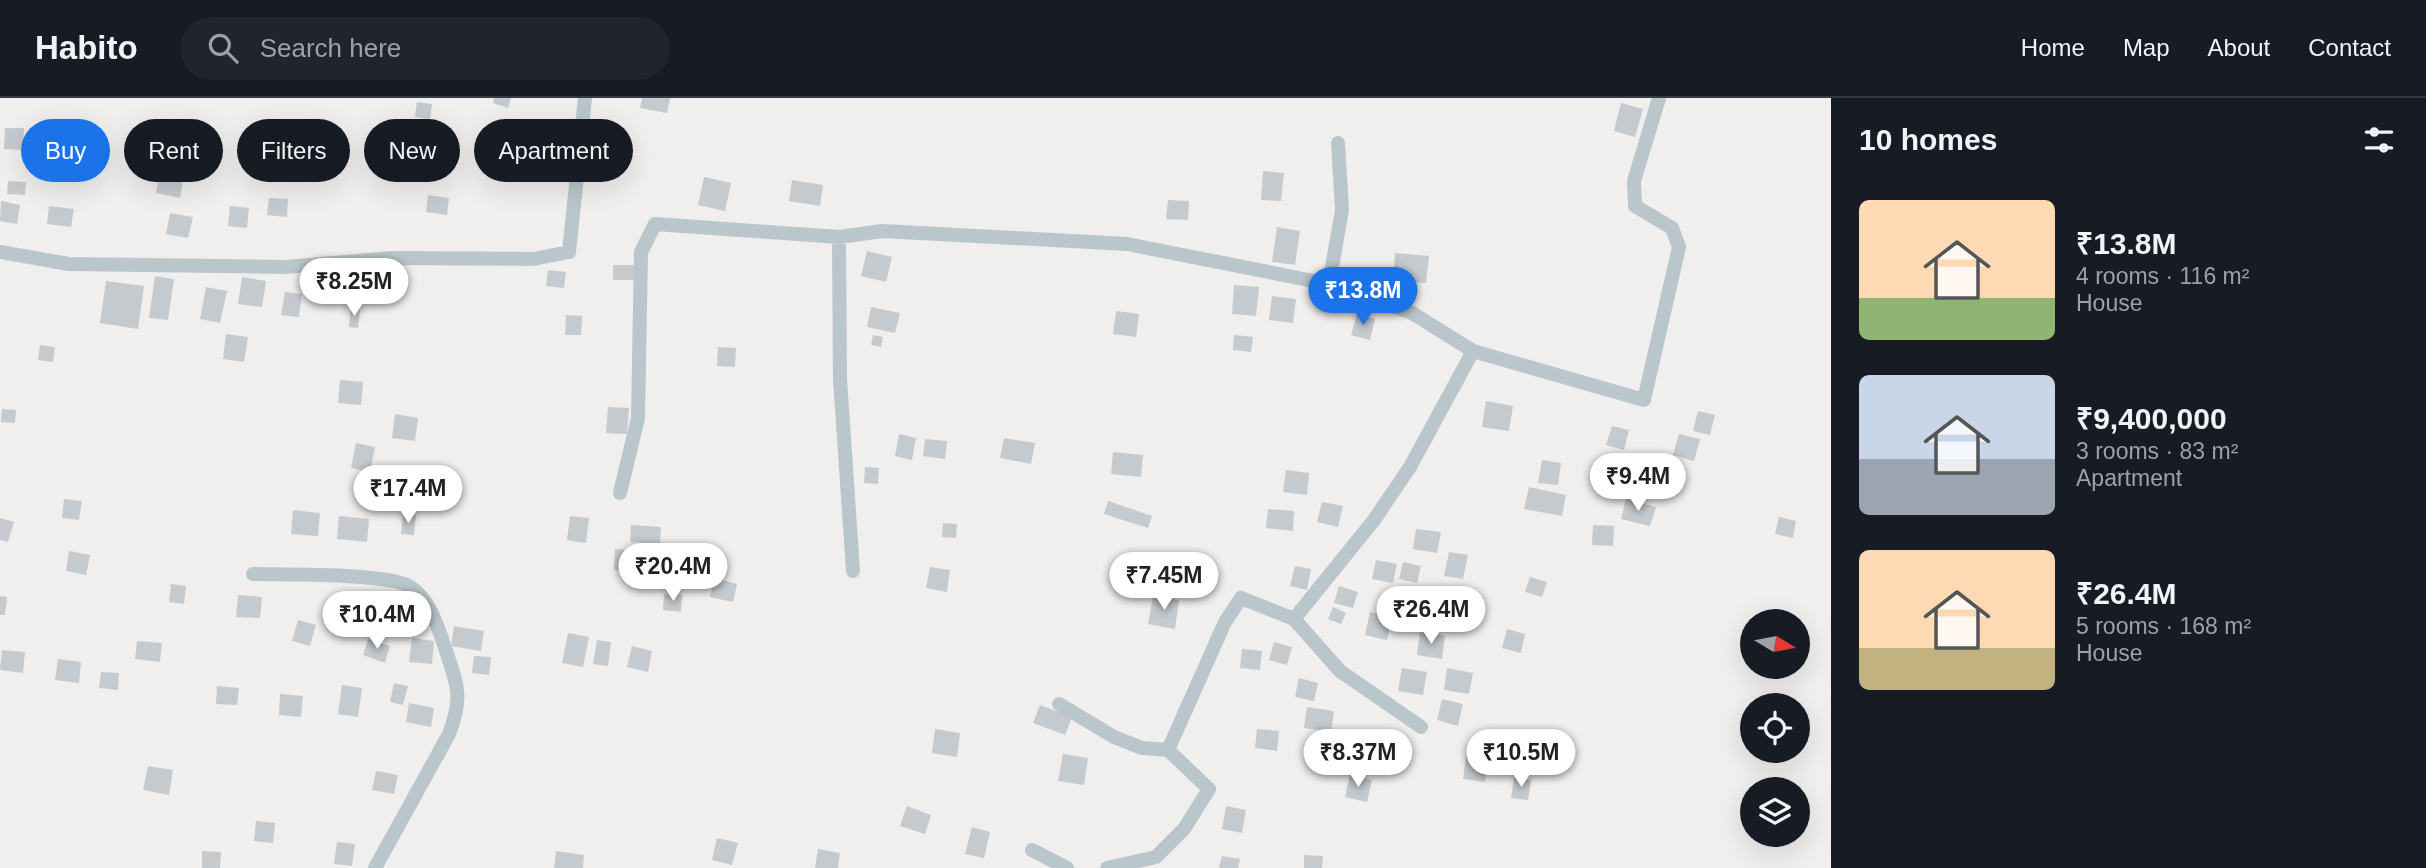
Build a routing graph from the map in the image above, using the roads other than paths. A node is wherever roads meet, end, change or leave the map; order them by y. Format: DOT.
graph roads {
  1 [pos="585,98"];
  2 [pos="1659,98"];
  3 [pos="1338,143"];
  4 [pos="839,237"];
  5 [pos="0,252"];
  6 [pos="1329,284"];
  7 [pos="1473,351"];
  8 [pos="620,493"];
  9 [pos="853,571"];
  10 [pos="253,574"];
  11 [pos="1294,619"];
  12 [pos="1059,704"];
  13 [pos="1421,727"];
  14 [pos="1168,750"];
  15 [pos="1032,850"];
  16 [pos="375,868"];
  17 [pos="1067,868"];
  18 [pos="1107,868"];
  1 -- 5 [label="street"];
  2 -- 7 [label="street"];
  3 -- 6 [label="street"];
  4 -- 6 [label="street"];
  4 -- 8 [label="street"];
  4 -- 9 [label="street"];
  6 -- 7 [label="street"];
  7 -- 11 [label="street"];
  10 -- 16 [label="street"];
  11 -- 13 [label="street"];
  11 -- 14 [label="street"];
  12 -- 14 [label="street"];
  14 -- 18 [label="street"];
  15 -- 17 [label="street"];
}
